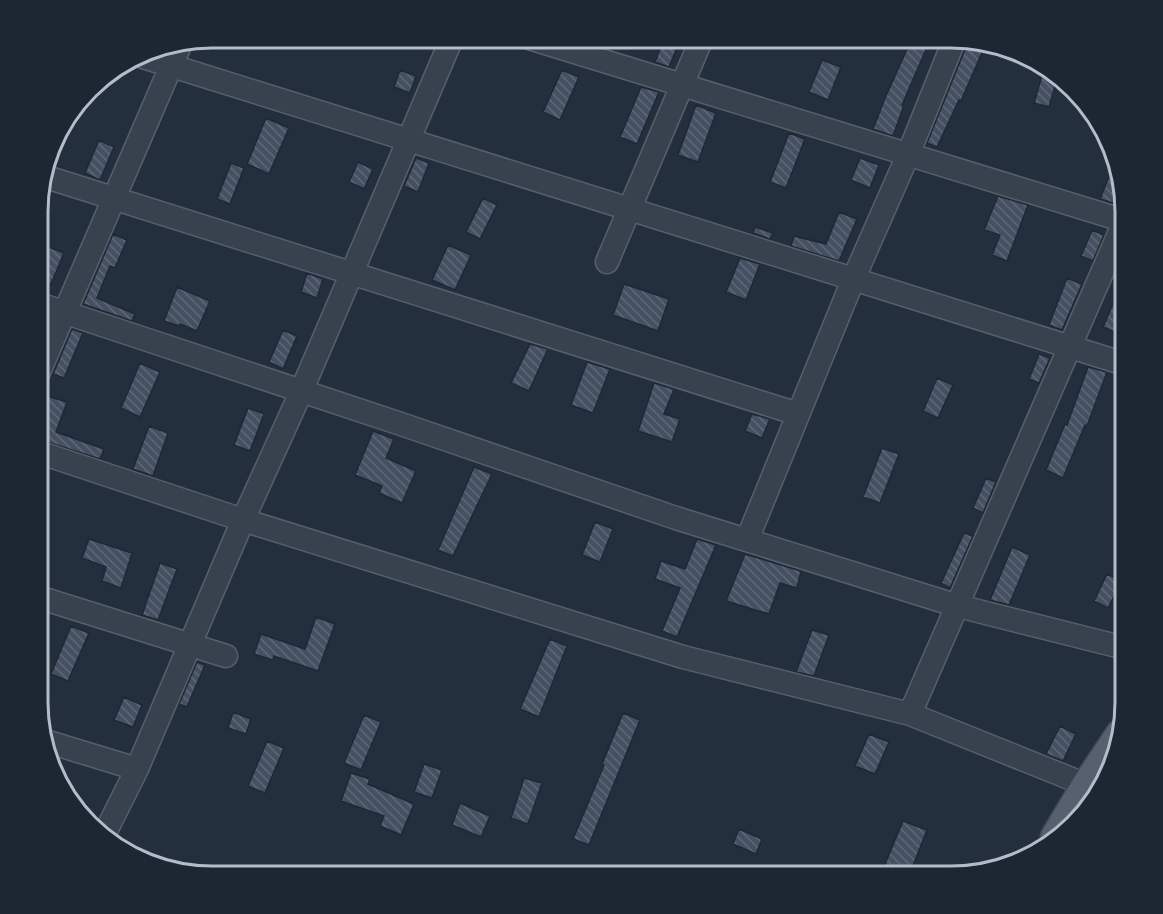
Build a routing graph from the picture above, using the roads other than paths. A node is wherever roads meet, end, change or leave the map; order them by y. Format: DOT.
graph roads {
  1 [pos="448,48"];
  2 [pos="562,48"];
  3 [pos="698,48"];
  4 [pos="951,48"];
  5 [pos="177,52"];
  6 [pos="151,59"];
  7 [pos="171,66"];
  8 [pos="682,85"];
  9 [pos="408,140"];
  10 [pos="908,155"];
  11 [pos="52,179"];
  12 [pos="114,198"];
  13 [pos="629,209"];
  14 [pos="1115,218"];
  15 [pos="1115,244"];
  16 [pos="607,262"];
  17 [pos="351,273"];
  18 [pos="853,280"];
  19 [pos="48,307"];
  20 [pos="65,312"];
  21 [pos="1071,346"];
  22 [pos="48,351"];
  23 [pos="1115,361"];
  24 [pos="301,392"];
  25 [pos="798,414"];
  26 [pos="48,455"];
  27 [pos="243,520"];
  28 [pos="747,540"];
  29 [pos="48,600"];
  30 [pos="958,606"];
  31 [pos="190,645"];
  32 [pos="1115,645"];
  33 [pos="226,656"];
  34 [pos="910,714"];
  35 [pos="54,744"];
  36 [pos="137,769"];
  37 [pos="1090,787"];
  38 [pos="108,828"];
  1 -- 9 [label="street"];
  2 -- 8 [label="street"];
  3 -- 8 [label="street"];
  4 -- 10 [label="street"];
  5 -- 7 [label="street"];
  6 -- 7 [label="street"];
  7 -- 9 [label="street"];
  7 -- 12 [label="street"];
  8 -- 10 [label="street"];
  8 -- 13 [label="street"];
  9 -- 13 [label="street"];
  9 -- 17 [label="street"];
  10 -- 14 [label="street"];
  10 -- 18 [label="street"];
  11 -- 12 [label="street"];
  12 -- 17 [label="street"];
  12 -- 20 [label="street"];
  13 -- 16 [label="street"];
  13 -- 18 [label="street"];
  15 -- 21 [label="street"];
  17 -- 24 [label="street"];
  17 -- 25 [label="street"];
  18 -- 21 [label="street"];
  18 -- 25 [label="street"];
  19 -- 20 [label="street"];
  20 -- 22 [label="street"];
  20 -- 24 [label="street"];
  21 -- 23 [label="street"];
  21 -- 30 [label="street"];
  24 -- 27 [label="street"];
  24 -- 28 [label="street"];
  25 -- 28 [label="street"];
  26 -- 27 [label="street"];
  27 -- 31 [label="street"];
  27 -- 34 [label="street"];
  28 -- 30 [label="street"];
  29 -- 31 [label="street"];
  30 -- 32 [label="street"];
  30 -- 34 [label="street"];
  31 -- 33 [label="street"];
  31 -- 36 [label="street"];
  34 -- 37 [label="street"];
  35 -- 36 [label="street"];
  36 -- 38 [label="street"];
}
